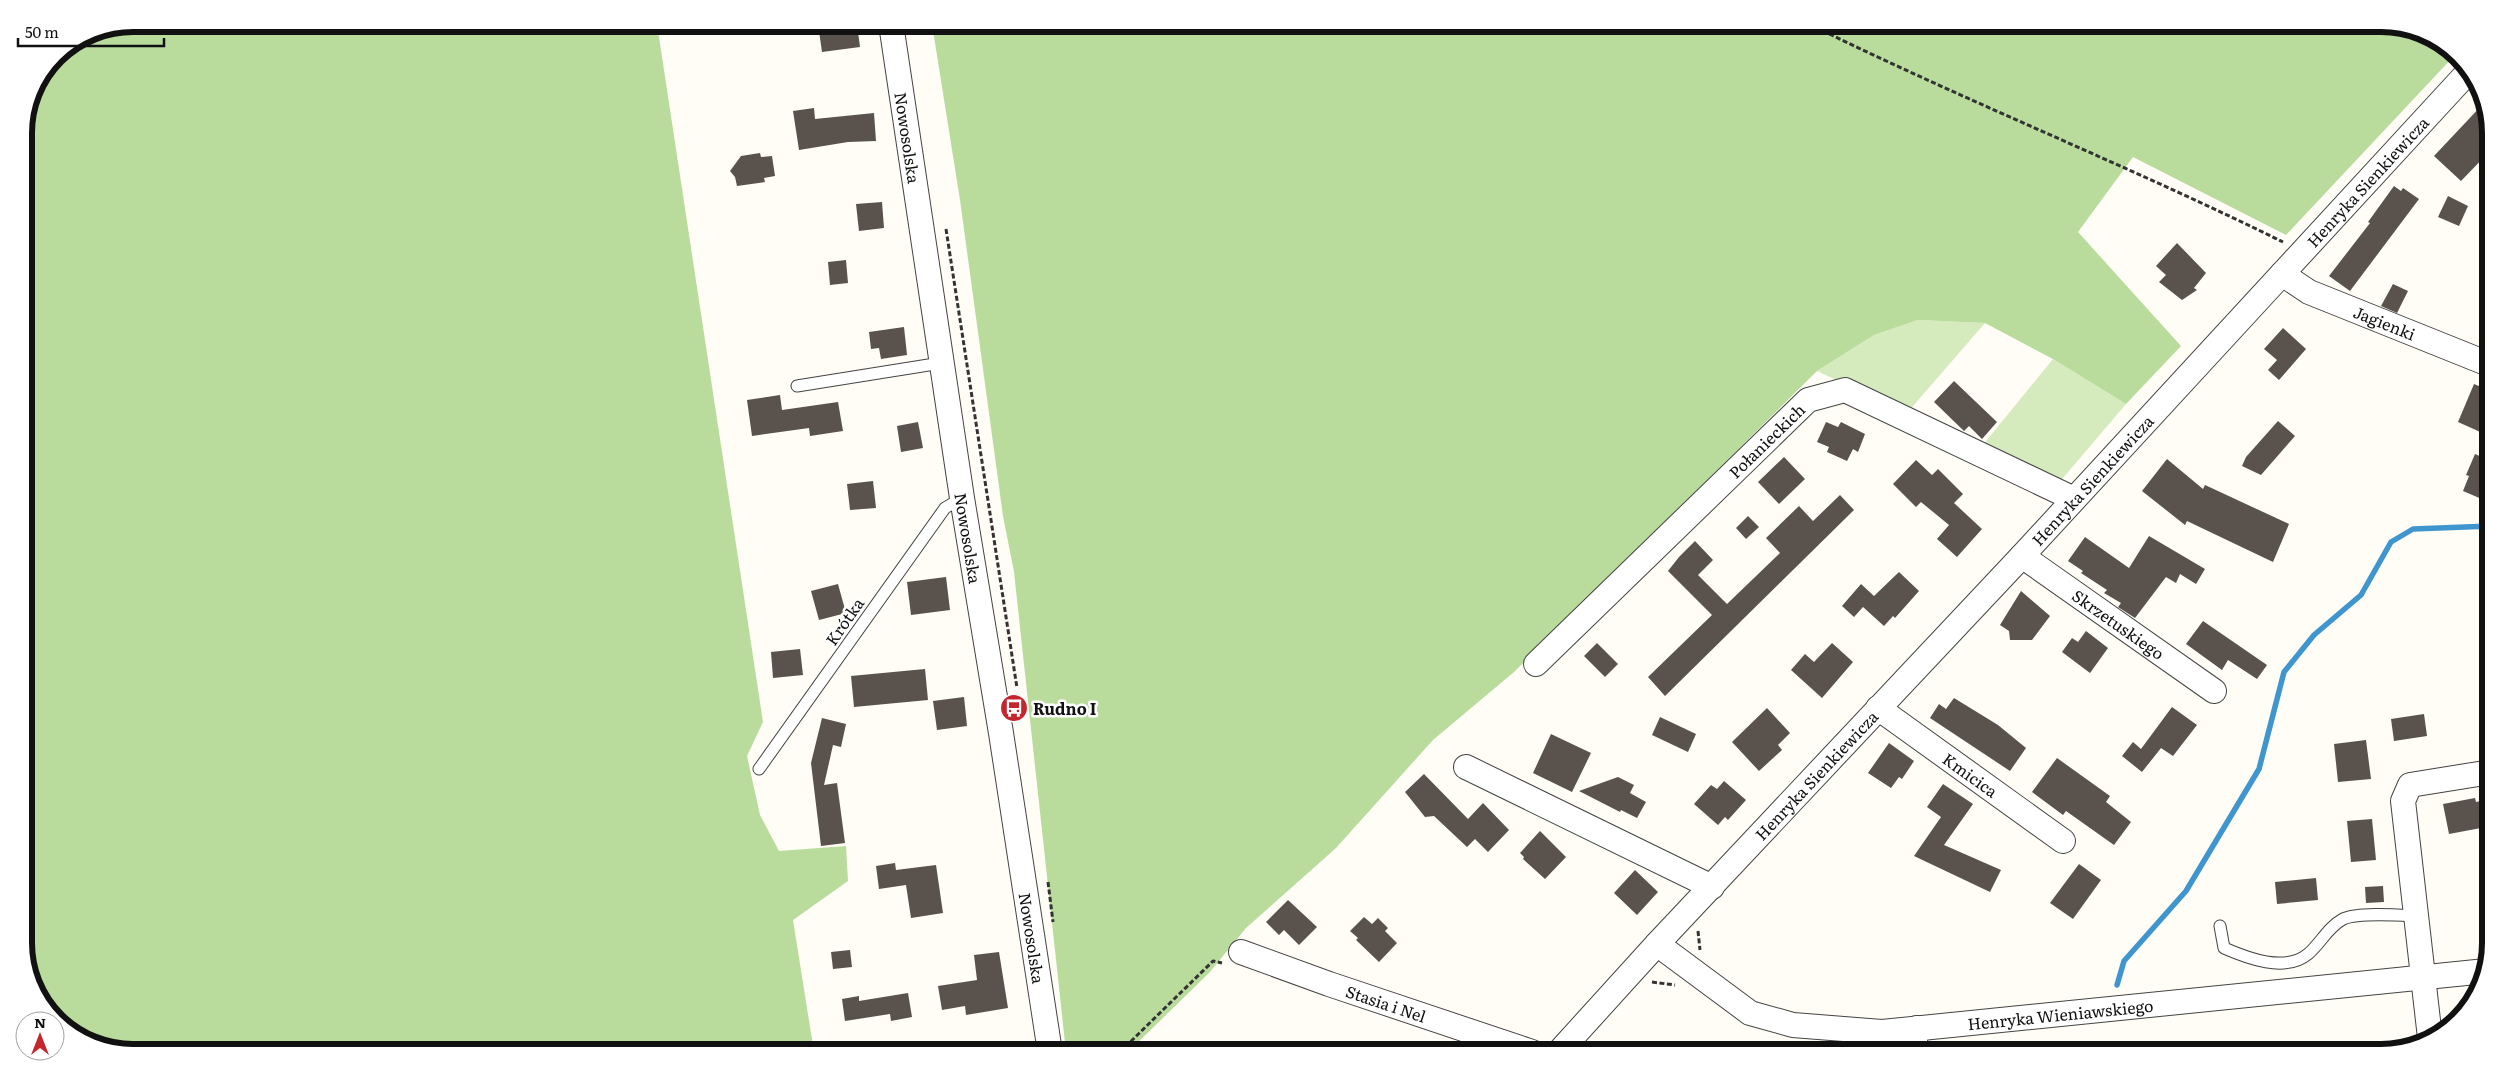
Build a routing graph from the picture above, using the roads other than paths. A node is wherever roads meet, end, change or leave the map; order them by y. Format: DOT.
graph roads {
  1 [pos="891,32"];
  2 [pos="2464,76"];
  3 [pos="2282,274"];
  4 [pos="2482,362"];
  5 [pos="941,363"];
  6 [pos="796,386"];
  7 [pos="962,498"];
  8 [pos="2074,499"];
  9 [pos="2022,556"];
  10 [pos="1536,664"];
  11 [pos="2214,692"];
  12 [pos="1878,708"];
  13 [pos="1466,767"];
  14 [pos="759,769"];
  15 [pos="2482,773"];
  16 [pos="2063,841"];
  17 [pos="1712,888"];
  18 [pos="2416,916"];
  19 [pos="2220,926"];
  20 [pos="1657,944"];
  21 [pos="1241,952"];
  22 [pos="2478,972"];
  23 [pos="2422,979"];
  24 [pos="1917,1028"];
  25 [pos="2429,1031"];
  26 [pos="1049,1044"];
  27 [pos="1509,1044"];
  28 [pos="1566,1044"];
  29 [pos="1914,1044"];
  1 -- 5 [label="street, Nowosolska"];
  2 -- 3 [label="street, Henryka Sienkiewicza"];
  3 -- 4 [label="street, Jagienki"];
  3 -- 8 [label="street, Henryka Sienkiewicza"];
  5 -- 6 [label="lane"];
  5 -- 7 [label="street, Nowosolska"];
  7 -- 14 [label="lane, Krótka"];
  7 -- 26 [label="street, Nowosolska"];
  8 -- 9 [label="street, Henryka Sienkiewicza"];
  8 -- 10 [label="street, Połanieckich"];
  9 -- 11 [label="street, Skrzetuskiego"];
  9 -- 12 [label="street, Henryka Sienkiewicza"];
  12 -- 16 [label="street, Kmicica"];
  12 -- 17 [label="street, Henryka Sienkiewicza"];
  13 -- 17 [label="street"];
  15 -- 18 [label="street"];
  17 -- 20 [label="street, Henryka Sienkiewicza"];
  18 -- 19 [label="lane"];
  18 -- 23 [label="street"];
  20 -- 24 [label="street, Henryka Wieniawskiego"];
  20 -- 28 [label="street, Henryka Sienkiewicza"];
  21 -- 27 [label="street, Stasia i Nel"];
  22 -- 23 [label="street, Henryka Wieniawskiego"];
  23 -- 24 [label="street, Henryka Wieniawskiego"];
  23 -- 25 [label="street"];
  24 -- 29 [label="street"];
}
